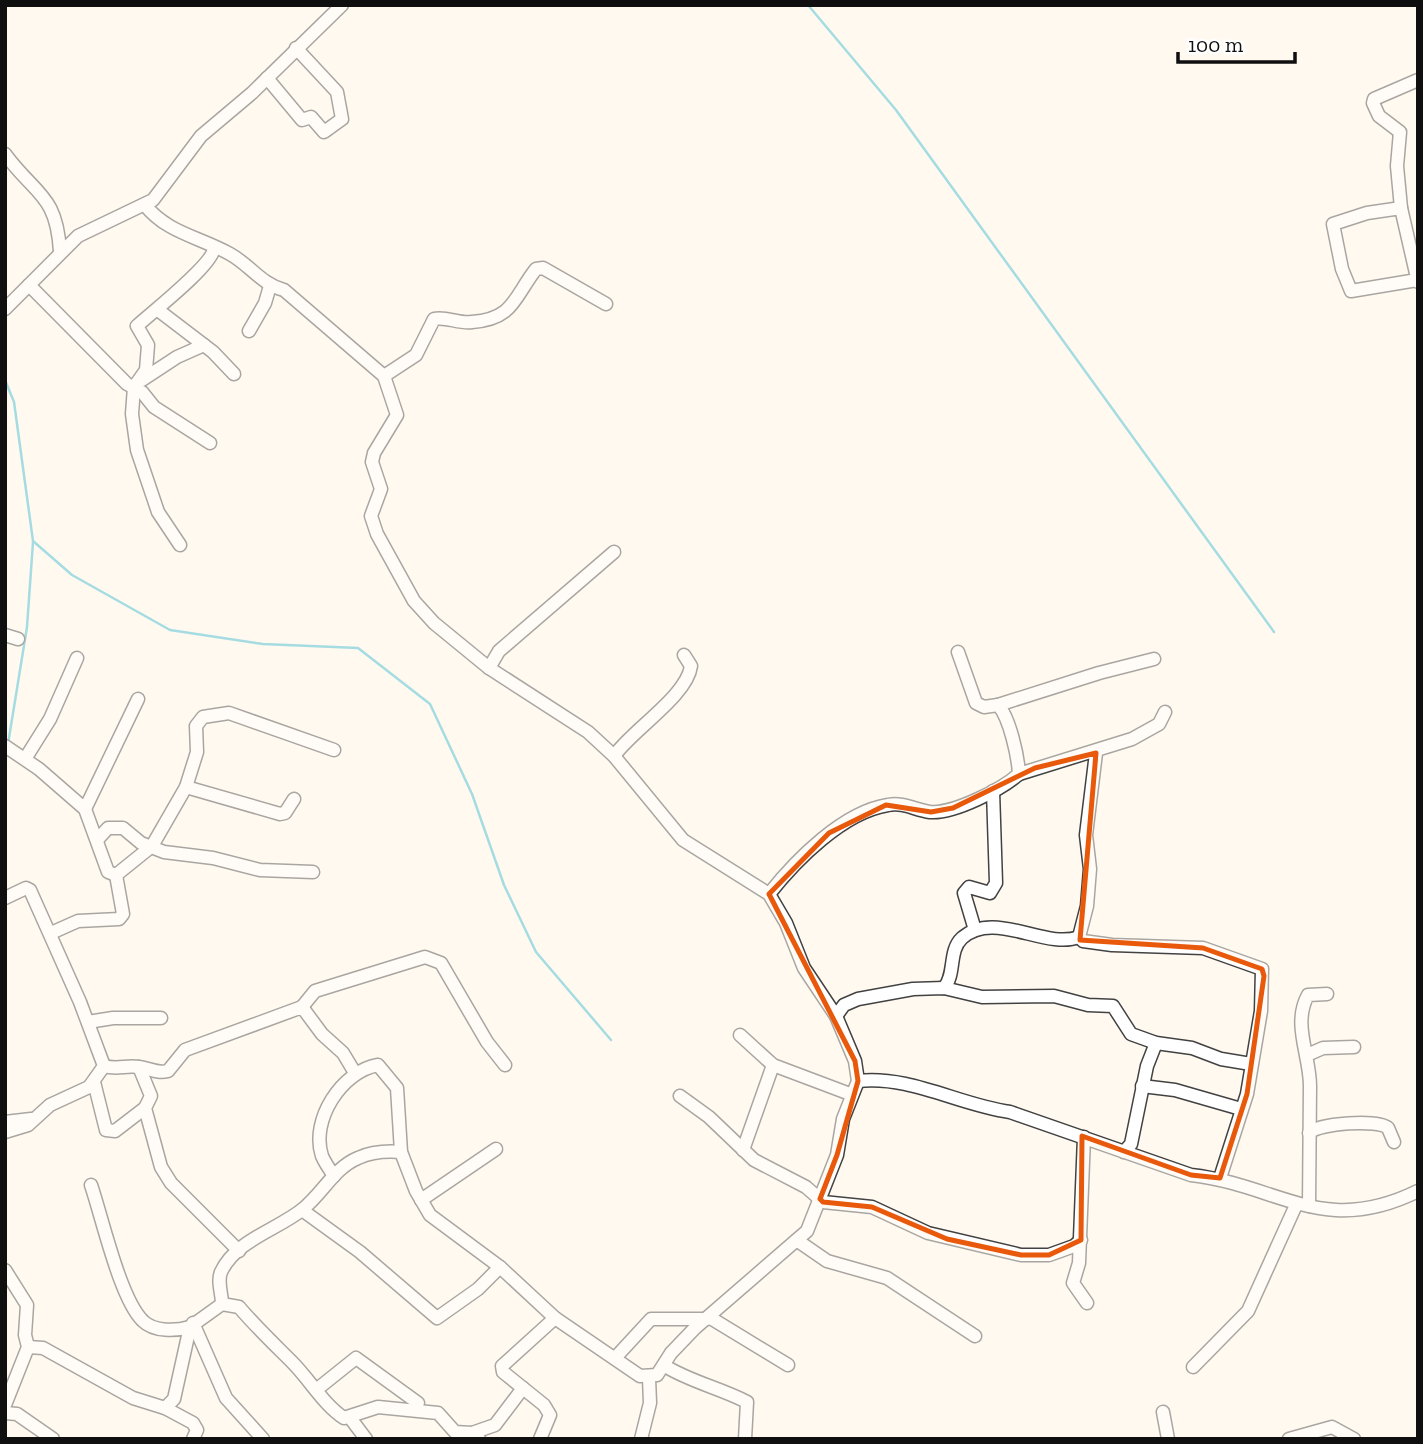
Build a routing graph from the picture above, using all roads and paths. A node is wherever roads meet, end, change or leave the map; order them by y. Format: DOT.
graph roads {
  1 [pos="342,5"];
  2 [pos="296,48"];
  3 [pos="267,78"];
  4 [pos="1418,79"];
  5 [pos="5,154"];
  6 [pos="145,205"];
  7 [pos="1401,208"];
  8 [pos="214,247"];
  9 [pos="60,252"];
  10 [pos="1417,281"];
  11 [pos="29,285"];
  12 [pos="270,286"];
  13 [pos="606,304"];
  14 [pos="5,309"];
  15 [pos="158,310"];
  16 [pos="249,331"];
  17 [pos="204,345"];
  18 [pos="234,374"];
  19 [pos="384,376"];
  20 [pos="137,385"];
  21 [pos="210,443"];
  22 [pos="180,545"];
  23 [pos="614,552"];
  24 [pos="958,652"];
  25 [pos="684,655"];
  26 [pos="76,658"];
  27 [pos="1154,659"];
  28 [pos="489,668"];
  29 [pos="138,699"];
  30 [pos="998,705"];
  31 [pos="1165,712"];
  32 [pos="334,750"];
  33 [pos="15,752"];
  34 [pos="1096,753"];
  35 [pos="614,756"];
  36 [pos="1019,774"];
  37 [pos="186,787"];
  38 [pos="993,791"];
  39 [pos="294,799"];
  40 [pos="85,808"];
  41 [pos="97,840"];
  42 [pos="152,846"];
  43 [pos="313,872"];
  44 [pos="116,876"];
  45 [pos="769,894"];
  46 [pos="10,896"];
  47 [pos="975,930"];
  48 [pos="51,933"];
  49 [pos="1079,937"];
  50 [pos="944,988"];
  51 [pos="1326,994"];
  52 [pos="302,1007"];
  53 [pos="836,1016"];
  54 [pos="160,1018"];
  55 [pos="88,1022"];
  56 [pos="740,1035"];
  57 [pos="1156,1043"];
  58 [pos="1354,1047"];
  59 [pos="1307,1055"];
  60 [pos="1251,1064"];
  61 [pos="505,1065"];
  62 [pos="773,1065"];
  63 [pos="104,1066"];
  64 [pos="139,1067"];
  65 [pos="355,1073"];
  66 [pos="858,1081"];
  67 [pos="94,1082"];
  68 [pos="1142,1086"];
  69 [pos="850,1094"];
  70 [pos="680,1096"];
  71 [pos="145,1108"];
  72 [pos="1241,1108"];
  73 [pos="31,1119"];
  74 [pos="5,1122"];
  75 [pos="5,1132"];
  76 [pos="1309,1133"];
  77 [pos="1084,1137"];
  78 [pos="1394,1142"];
  79 [pos="496,1149"];
  80 [pos="743,1150"];
  81 [pos="401,1152"];
  82 [pos="1124,1152"];
  83 [pos="334,1176"];
  84 [pos="1220,1178"];
  85 [pos="91,1185"];
  86 [pos="1418,1191"];
  87 [pos="820,1199"];
  88 [pos="421,1200"];
  89 [pos="1303,1206"];
  90 [pos="302,1210"];
  91 [pos="1081,1240"];
  92 [pos="797,1241"];
  93 [pos="239,1251"];
  94 [pos="500,1267"];
  95 [pos="5,1270"];
  96 [pos="1087,1303"];
  97 [pos="222,1304"];
  98 [pos="555,1318"];
  99 [pos="708,1318"];
  100 [pos="191,1325"];
  101 [pos="975,1336"];
  102 [pos="28,1347"];
  103 [pos="615,1358"];
  104 [pos="788,1365"];
  105 [pos="665,1366"];
  106 [pos="1193,1367"];
  107 [pos="649,1378"];
  108 [pos="523,1388"];
  109 [pos="316,1390"];
  110 [pos="6,1398"];
  111 [pos="418,1403"];
  112 [pos="165,1408"];
  113 [pos="1163,1412"];
  114 [pos="5,1413"];
  115 [pos="351,1419"];
  116 [pos="476,1436"];
  117 [pos="53,1439"];
  118 [pos="193,1439"];
  119 [pos="262,1439"];
  120 [pos="366,1439"];
  121 [pos="540,1439"];
  122 [pos="641,1439"];
  123 [pos="744,1439"];
  124 [pos="1168,1439"];
  125 [pos="1289,1439"];
  126 [pos="1354,1439"];
  1 -- 2 [label="street"];
  2 -- 3 [label="street"];
  2 -- 3 [label="street"];
  3 -- 6 [label="street"];
  4 -- 7 [label="street"];
  5 -- 9 [label="street"];
  6 -- 8 [label="street"];
  6 -- 9 [label="street"];
  7 -- 10 [label="street"];
  7 -- 10 [label="street"];
  8 -- 12 [label="street"];
  8 -- 15 [label="street"];
  9 -- 11 [label="street"];
  11 -- 14 [label="street"];
  11 -- 20 [label="street"];
  12 -- 16 [label="street"];
  12 -- 19 [label="street"];
  13 -- 19 [label="street"];
  15 -- 17 [label="street"];
  15 -- 20 [label="street"];
  17 -- 18 [label="street"];
  17 -- 20 [label="street"];
  19 -- 28 [label="street"];
  20 -- 21 [label="street"];
  20 -- 22 [label="street"];
  23 -- 28 [label="street"];
  24 -- 30 [label="street"];
  25 -- 35 [label="street"];
  26 -- 33 [label="street"];
  27 -- 30 [label="street"];
  28 -- 35 [label="street"];
  29 -- 40 [label="street"];
  30 -- 36 [label="street"];
  31 -- 34 [label="street"];
  32 -- 37 [label="street"];
  33 -- 40 [label="street"];
  34 -- 36 [label="street"];
  34 -- 49 [label="street"];
  35 -- 45 [label="street"];
  36 -- 38 [label="street"];
  37 -- 39 [label="street"];
  37 -- 42 [label="street"];
  38 -- 45 [label="street"];
  38 -- 47 [label="street"];
  40 -- 41 [label="street"];
  41 -- 42 [label="street"];
  41 -- 44 [label="street"];
  42 -- 43 [label="street"];
  42 -- 44 [label="street"];
  44 -- 48 [label="street"];
  45 -- 53 [label="street"];
  46 -- 48 [label="street"];
  47 -- 49 [label="street"];
  47 -- 50 [label="street"];
  48 -- 55 [label="street"];
  49 -- 60 [label="street"];
  50 -- 53 [label="street"];
  50 -- 57 [label="street"];
  51 -- 59 [label="street"];
  52 -- 61 [label="street"];
  52 -- 64 [label="street"];
  52 -- 65 [label="street"];
  53 -- 66 [label="street"];
  54 -- 55 [label="street"];
  55 -- 63 [label="street"];
  56 -- 62 [label="street"];
  57 -- 60 [label="street"];
  57 -- 68 [label="street"];
  58 -- 59 [label="street"];
  59 -- 76 [label="street"];
  60 -- 72 [label="street"];
  62 -- 69 [label="street"];
  62 -- 80 [label="street"];
  63 -- 64 [label="street"];
  63 -- 67 [label="street"];
  64 -- 71 [label="street"];
  65 -- 81 [label="street"];
  65 -- 83 [label="street"];
  66 -- 69 [label="street"];
  66 -- 77 [label="street"];
  67 -- 71 [label="street"];
  67 -- 73 [label="street"];
  68 -- 72 [label="street"];
  68 -- 82 [label="street"];
  69 -- 87 [label="street"];
  70 -- 80 [label="street"];
  71 -- 93 [label="street"];
  72 -- 84 [label="street"];
  73 -- 74 [label="street"];
  73 -- 75 [label="street"];
  76 -- 78 [label="street"];
  76 -- 89 [label="street"];
  77 -- 82 [label="street"];
  77 -- 91 [label="street"];
  79 -- 88 [label="street"];
  80 -- 87 [label="street"];
  81 -- 83 [label="street"];
  81 -- 88 [label="street"];
  82 -- 84 [label="street"];
  83 -- 90 [label="street"];
  84 -- 89 [label="street"];
  85 -- 100 [label="street"];
  86 -- 89 [label="street"];
  87 -- 91 [label="street"];
  87 -- 92 [label="street"];
  88 -- 94 [label="street"];
  89 -- 106 [label="street"];
  90 -- 93 [label="street"];
  90 -- 94 [label="street"];
  91 -- 96 [label="street"];
  92 -- 99 [label="street"];
  92 -- 101 [label="street"];
  93 -- 97 [label="street"];
  94 -- 98 [label="street"];
  95 -- 102 [label="street"];
  97 -- 100 [label="street"];
  97 -- 109 [label="street"];
  98 -- 103 [label="street"];
  98 -- 108 [label="street"];
  99 -- 103 [label="street"];
  99 -- 104 [label="street"];
  99 -- 105 [label="street"];
  100 -- 112 [label="street"];
  100 -- 119 [label="street"];
  102 -- 110 [label="street"];
  102 -- 112 [label="street"];
  103 -- 107 [label="street"];
  105 -- 107 [label="street"];
  105 -- 123 [label="street"];
  107 -- 122 [label="street"];
  108 -- 116 [label="street"];
  108 -- 121 [label="street"];
  109 -- 111 [label="street"];
  109 -- 115 [label="street"];
  112 -- 118 [label="street"];
  113 -- 124 [label="street"];
  114 -- 117 [label="street"];
  115 -- 116 [label="street"];
  115 -- 120 [label="street"];
  125 -- 126 [label="street"];
}
